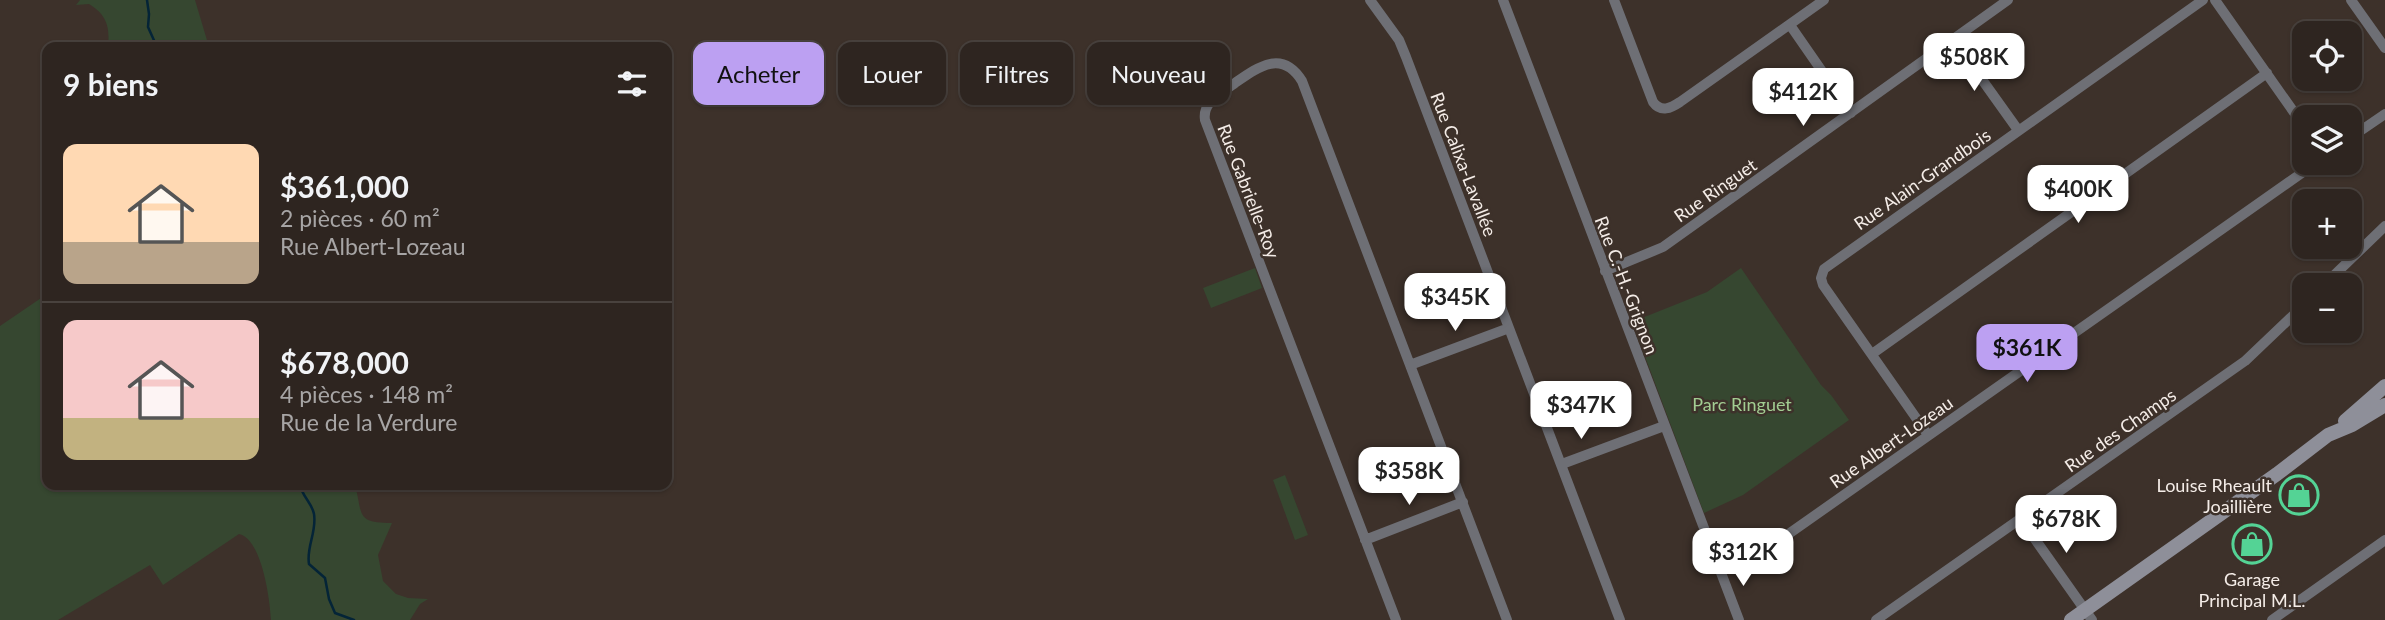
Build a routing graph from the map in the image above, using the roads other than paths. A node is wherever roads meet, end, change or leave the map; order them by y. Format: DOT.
graph roads {
  1 [pos="1370,0"];
  2 [pos="1503,0"];
  3 [pos="1614,0"];
  4 [pos="1824,0"];
  5 [pos="2008,0"];
  6 [pos="2203,0"];
  7 [pos="2215,0"];
  8 [pos="2351,0"];
  9 [pos="1790,25"];
  10 [pos="1953,40"];
  11 [pos="2385,48"];
  12 [pos="2267,74"];
  13 [pos="2292,110"];
  14 [pos="1850,113"];
  15 [pos="2385,114"];
  16 [pos="2018,130"];
  17 [pos="2362,130"];
  18 [pos="2298,175"];
  19 [pos="2385,226"];
  20 [pos="1605,271"];
  21 [pos="2336,273"];
  22 [pos="2292,316"];
  23 [pos="1509,328"];
  24 [pos="1872,354"];
  25 [pos="1410,365"];
  26 [pos="2385,386"];
  27 [pos="2385,405"];
  28 [pos="1664,426"];
  29 [pos="1928,435"];
  30 [pos="2328,435"];
  31 [pos="1562,464"];
  32 [pos="1463,502"];
  33 [pos="2020,519"];
  34 [pos="1365,540"];
  35 [pos="2385,540"];
  36 [pos="1718,568"];
  37 [pos="2089,615"];
  38 [pos="1395,620"];
  39 [pos="1507,620"];
  40 [pos="1619,620"];
  41 [pos="1739,620"];
  42 [pos="1876,620"];
  43 [pos="2071,620"];
  44 [pos="2272,620"];
  1 -- 23 [label="street, Rue Calixa-Lavallée"];
  2 -- 20 [label="street, Rue C.-H.-Grignon"];
  3 -- 9 [label="street"];
  4 -- 9 [label="street"];
  5 -- 10 [label="street, Rue Ringuet"];
  6 -- 16 [label="street, Rue Alain-Grandbois"];
  7 -- 12 [label="street"];
  8 -- 11 [label="street"];
  9 -- 14 [label="street"];
  10 -- 14 [label="street, Rue Ringuet"];
  10 -- 16 [label="street"];
  12 -- 13 [label="street"];
  12 -- 24 [label="street"];
  14 -- 20 [label="street, Rue Ringuet"];
  15 -- 17 [label="street"];
  16 -- 24 [label="street, Rue Alain-Grandbois"];
  18 -- 29 [label="street, Rue Albert-Lozeau"];
  19 -- 21 [label="street"];
  20 -- 28 [label="street, Rue C.-H.-Grignon"];
  22 -- 33 [label="street, Rue des Champs"];
  23 -- 25 [label="street"];
  23 -- 31 [label="street, Rue Calixa-Lavallée"];
  24 -- 29 [label="street, Rue Alain-Grandbois"];
  25 -- 32 [label="street, Rue Gabrielle-Roy"];
  25 -- 34 [label="street, Rue Gabrielle-Roy"];
  26 -- 30 [label="main road"];
  27 -- 30 [label="main road"];
  28 -- 31 [label="street"];
  28 -- 36 [label="street, Rue C.-H.-Grignon"];
  29 -- 36 [label="street, Rue Albert-Lozeau"];
  30 -- 37 [label="main road"];
  31 -- 40 [label="street, Rue Calixa-Lavallée"];
  32 -- 34 [label="street"];
  32 -- 39 [label="street, Rue Gabrielle-Roy"];
  33 -- 37 [label="street"];
  33 -- 42 [label="street, Rue des Champs"];
  34 -- 38 [label="street, Rue Gabrielle-Roy"];
  35 -- 44 [label="street"];
  36 -- 41 [label="street, Rue C.-H.-Grignon"];
  37 -- 43 [label="main road"];
}
